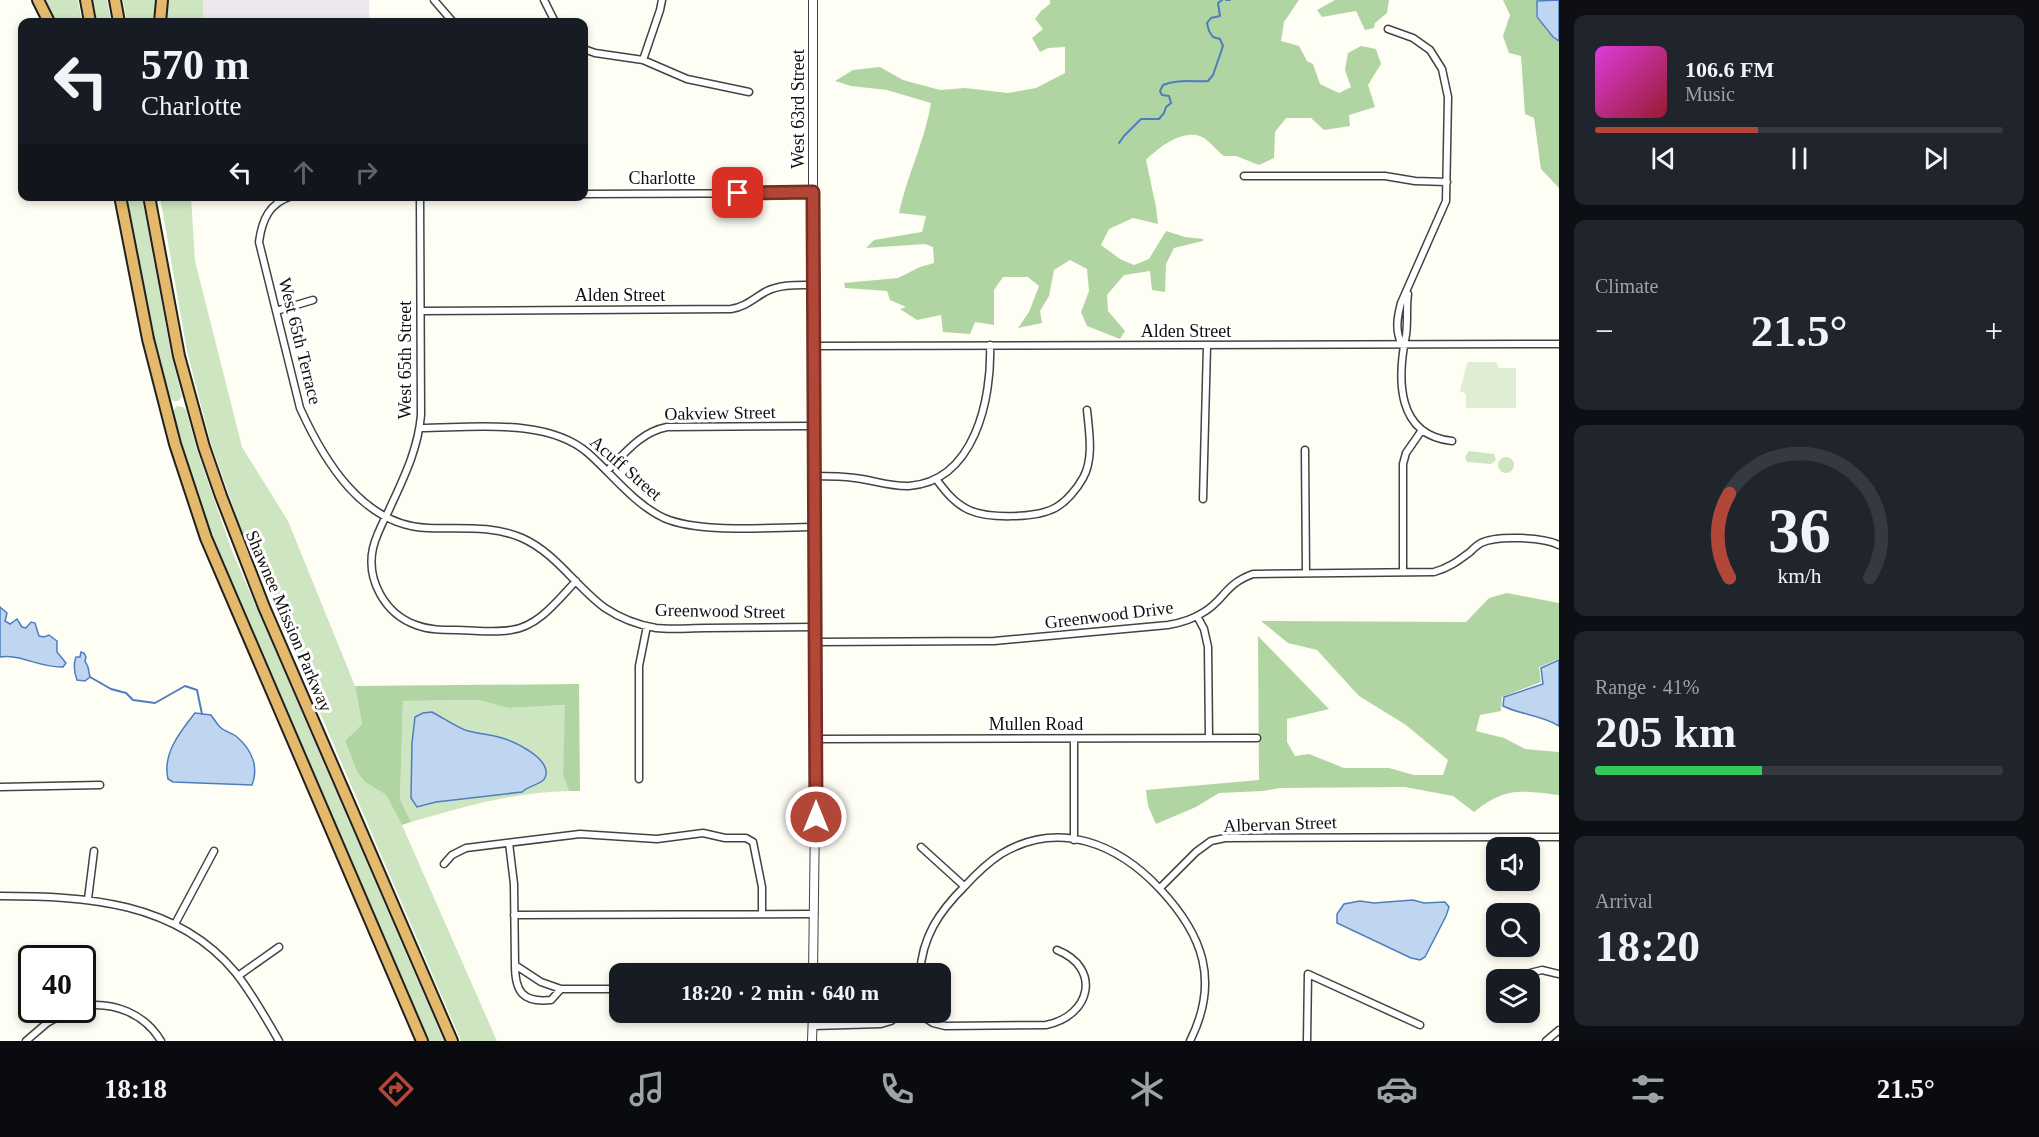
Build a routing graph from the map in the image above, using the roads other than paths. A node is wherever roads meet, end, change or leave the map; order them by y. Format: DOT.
graph roads {
  1 [pos="38,0"];
  2 [pos="86,0"];
  3 [pos="115,0"];
  4 [pos="162,0"];
  5 [pos="434,0"];
  6 [pos="544,0"];
  7 [pos="662,0"];
  8 [pos="813,0"];
  9 [pos="47,18"];
  10 [pos="89,18"];
  11 [pos="117,18"];
  12 [pos="160,18"];
  13 [pos="450,18"];
  14 [pos="553,18"];
  15 [pos="1388,29"];
  16 [pos="588,50"];
  17 [pos="643,60"];
  18 [pos="749,92"];
  19 [pos="1244,176"];
  20 [pos="1448,182"];
  21 [pos="813,192"];
  22 [pos="588,194"];
  23 [pos="121,201"];
  24 [pos="150,201"];
  25 [pos="281,201"];
  26 [pos="420,201"];
  27 [pos="813,285"];
  28 [pos="313,300"];
  29 [pos="276,311"];
  30 [pos="421,311"];
  31 [pos="1559,344"];
  32 [pos="990,345"];
  33 [pos="1402,345"];
  34 [pos="813,346"];
  35 [pos="1207,346"];
  36 [pos="1087,410"];
  37 [pos="813,426"];
  38 [pos="420,428"];
  39 [pos="1422,429"];
  40 [pos="1452,441"];
  41 [pos="1305,450"];
  42 [pos="607,471"];
  43 [pos="813,476"];
  44 [pos="936,479"];
  45 [pos="1203,499"];
  46 [pos="386,516"];
  47 [pos="814,527"];
  48 [pos="1559,545"];
  49 [pos="1403,572"];
  50 [pos="1306,573"];
  51 [pos="576,581"];
  52 [pos="1197,616"];
  53 [pos="647,626"];
  54 [pos="815,627"];
  55 [pos="815,642"];
  56 [pos="1209,738"];
  57 [pos="1257,738"];
  58 [pos="816,739"];
  59 [pos="1074,739"];
  60 [pos="639,779"];
  61 [pos="100,785"];
  62 [pos="0,787"];
  63 [pos="1559,837"];
  64 [pos="1074,840"];
  65 [pos="509,843"];
  66 [pos="921,847"];
  67 [pos="94,851"];
  68 [pos="214,851"];
  69 [pos="444,864"];
  70 [pos="964,886"];
  71 [pos="1160,888"];
  72 [pos="0,896"];
  73 [pos="88,899"];
  74 [pos="762,914"];
  75 [pos="814,914"];
  76 [pos="514,915"];
  77 [pos="175,924"];
  78 [pos="279,947"];
  79 [pos="1057,950"];
  80 [pos="813,963"];
  81 [pos="921,963"];
  82 [pos="515,964"];
  83 [pos="1540,970"];
  84 [pos="1559,974"];
  85 [pos="238,976"];
  86 [pos="609,988"];
  87 [pos="561,989"];
  88 [pos="96,1005"];
  89 [pos="48,1023"];
  90 [pos="886,1023"];
  91 [pos="933,1023"];
  92 [pos="1420,1025"];
  93 [pos="813,1026"];
  94 [pos="1559,1030"];
  95 [pos="26,1041"];
  96 [pos="161,1041"];
  97 [pos="279,1041"];
  98 [pos="422,1041"];
  99 [pos="452,1041"];
  100 [pos="812,1041"];
  101 [pos="1190,1041"];
  102 [pos="1307,1041"];
  103 [pos="1546,1041"];
  1 -- 9 [label="highway"];
  2 -- 10 [label="highway"];
  3 -- 11 [label="highway"];
  4 -- 12 [label="highway"];
  5 -- 13 [label="street"];
  6 -- 14 [label="street"];
  7 -- 17 [label="street"];
  8 -- 21 [label="street, West 63rd Street"];
  15 -- 20 [label="street"];
  16 -- 17 [label="street"];
  17 -- 18 [label="street"];
  19 -- 20 [label="street"];
  20 -- 33 [label="street"];
  21 -- 22 [label="street, Charlotte"];
  21 -- 27 [label="street, West 63rd Street"];
  23 -- 98 [label="highway"];
  24 -- 99 [label="highway, Shawnee Mission Parkway"];
  25 -- 29 [label="street, West 65th Terrace"];
  26 -- 30 [label="street, West 65th Street"];
  27 -- 30 [label="street, Alden Street"];
  27 -- 34 [label="street, West 63rd Street"];
  28 -- 29 [label="street"];
  29 -- 46 [label="street, West 65th Terrace"];
  30 -- 38 [label="street, West 65th Street"];
  31 -- 33 [label="street, Alden Street"];
  32 -- 34 [label="street, Alden Street"];
  32 -- 35 [label="street, Alden Street"];
  32 -- 44 [label="street"];
  33 -- 35 [label="street, Alden Street"];
  33 -- 39 [label="street"];
  34 -- 37 [label="street, West 63rd Street"];
  35 -- 45 [label="street"];
  36 -- 44 [label="street"];
  37 -- 42 [label="street, Oakview Street"];
  37 -- 43 [label="street, West 63rd Street"];
  38 -- 42 [label="street, Acuff Street"];
  38 -- 46 [label="street, West 65th Street"];
  39 -- 40 [label="street"];
  39 -- 49 [label="street"];
  41 -- 50 [label="street"];
  42 -- 47 [label="street, Acuff Street"];
  43 -- 44 [label="street"];
  43 -- 47 [label="street, West 63rd Street"];
  46 -- 51 [label="street, Greenwood Street"];
  46 -- 51 [label="street"];
  47 -- 54 [label="street, West 63rd Street"];
  48 -- 49 [label="street, Greenwood Drive"];
  49 -- 50 [label="street, Greenwood Drive"];
  50 -- 52 [label="street, Greenwood Drive"];
  51 -- 53 [label="street, Greenwood Street"];
  52 -- 55 [label="street, Greenwood Drive"];
  52 -- 56 [label="street"];
  53 -- 54 [label="street, Greenwood Street"];
  53 -- 60 [label="street"];
  54 -- 55 [label="street, West 63rd Street"];
  55 -- 58 [label="street, West 63rd Street"];
  56 -- 57 [label="street, Mullen Road"];
  56 -- 59 [label="street, Mullen Road"];
  58 -- 59 [label="street, Mullen Road"];
  58 -- 75 [label="street, West 63rd Street"];
  59 -- 64 [label="street"];
  61 -- 62 [label="street"];
  63 -- 71 [label="street, Albervan Street"];
  64 -- 70 [label="street"];
  64 -- 71 [label="street"];
  65 -- 69 [label="street"];
  65 -- 74 [label="street"];
  65 -- 76 [label="street"];
  66 -- 70 [label="street"];
  67 -- 73 [label="street"];
  68 -- 77 [label="street"];
  70 -- 81 [label="street"];
  71 -- 101 [label="street"];
  72 -- 73 [label="street"];
  73 -- 77 [label="street"];
  74 -- 75 [label="street"];
  74 -- 76 [label="street"];
  75 -- 80 [label="street, West 63rd Street"];
  76 -- 82 [label="street"];
  77 -- 85 [label="street"];
  78 -- 85 [label="street"];
  79 -- 91 [label="street"];
  82 -- 87 [label="street"];
  82 -- 87 [label="street"];
  83 -- 84 [label="street"];
  85 -- 97 [label="street"];
  86 -- 87 [label="street"];
  88 -- 96 [label="street"];
  89 -- 95 [label="street"];
  90 -- 93 [label="street"];
  92 -- 102 [label="street"];
  93 -- 100 [label="street"];
  94 -- 103 [label="street"];
}
